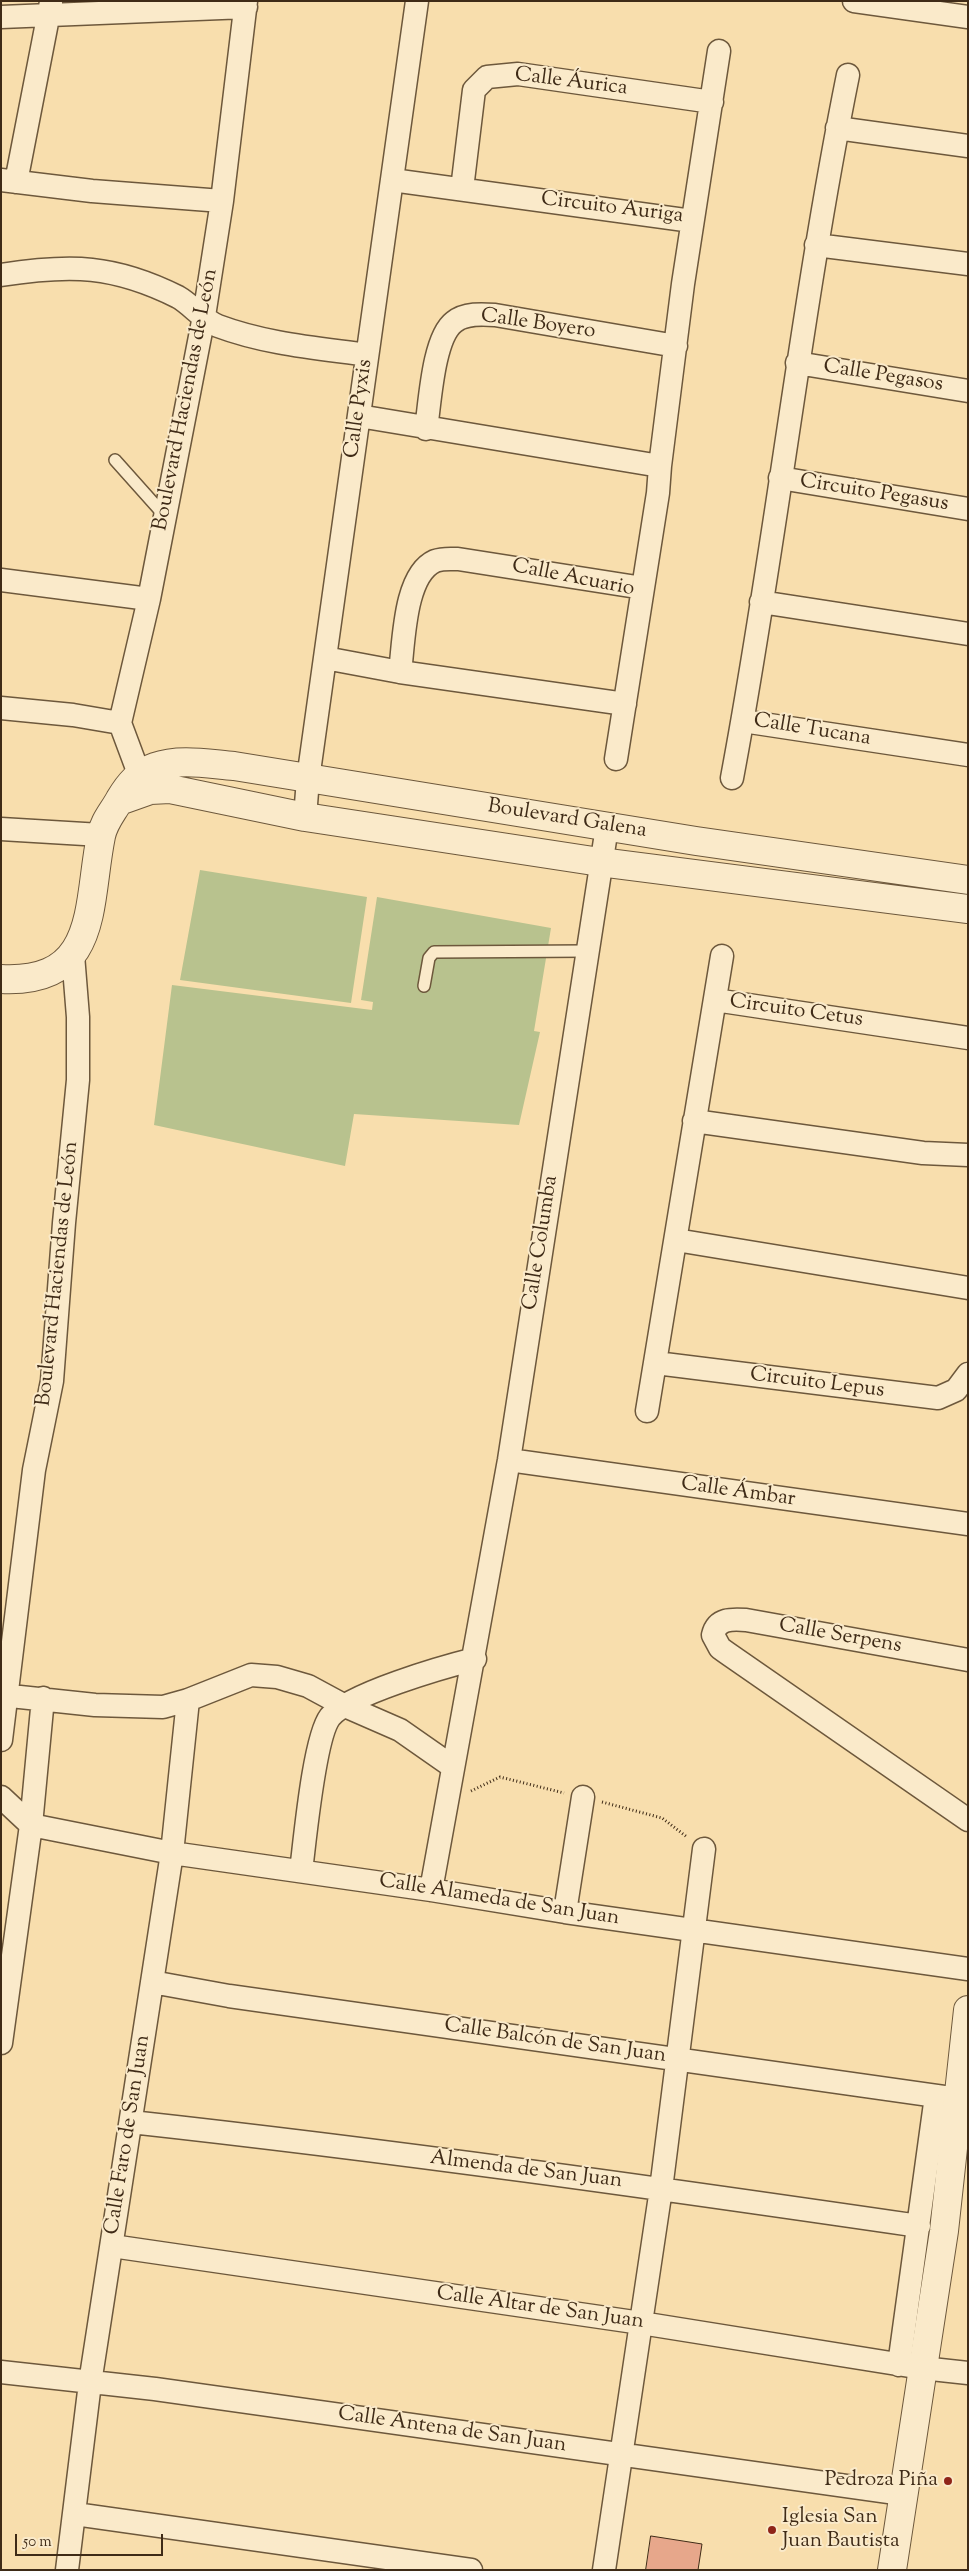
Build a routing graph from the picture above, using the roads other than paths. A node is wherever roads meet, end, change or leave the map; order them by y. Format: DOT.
graph roads {
  1 [pos="417,1"];
  2 [pos="854,1"];
  3 [pos="246,4"];
  4 [pos="50,9"];
  5 [pos="1,17"];
  6 [pos="968,17"];
  7 [pos="719,51"];
  8 [pos="848,75"];
  9 [pos="712,102"];
  10 [pos="837,128"];
  11 [pos="968,146"];
  12 [pos="392,180"];
  13 [pos="9,181"];
  14 [pos="462,189"];
  15 [pos="222,201"];
  16 [pos="692,221"];
  17 [pos="816,245"];
  18 [pos="968,264"];
  19 [pos="1,275"];
  20 [pos="204,316"];
  21 [pos="676,346"];
  22 [pos="367,355"];
  23 [pos="797,362"];
  24 [pos="968,391"];
  25 [pos="359,416"];
  26 [pos="426,429"];
  27 [pos="114,460"];
  28 [pos="660,466"];
  29 [pos="780,478"];
  30 [pos="968,509"];
  31 [pos="165,516"];
  32 [pos="1,580"];
  33 [pos="643,588"];
  34 [pos="149,600"];
  35 [pos="761,602"];
  36 [pos="968,634"];
  37 [pos="325,658"];
  38 [pos="400,672"];
  39 [pos="625,704"];
  40 [pos="1,708"];
  41 [pos="743,721"];
  42 [pos="120,723"];
  43 [pos="968,755"];
  44 [pos="616,758"];
  45 [pos="732,778"];
  46 [pos="308,779"];
  47 [pos="155,780"];
  48 [pos="305,817"];
  49 [pos="607,826"];
  50 [pos="1,829"];
  51 [pos="101,835"];
  52 [pos="600,862"];
  53 [pos="968,880"];
  54 [pos="968,909"];
  55 [pos="587,951"];
  56 [pos="73,955"];
  57 [pos="722,956"];
  58 [pos="1,979"];
  59 [pos="424,986"];
  60 [pos="715,1000"];
  61 [pos="968,1038"];
  62 [pos="694,1121"];
  63 [pos="968,1155"];
  64 [pos="676,1240"];
  65 [pos="968,1288"];
  66 [pos="656,1363"];
  67 [pos="968,1374"];
  68 [pos="647,1411"];
  69 [pos="509,1460"];
  70 [pos="968,1524"];
  71 [pos="475,1659"];
  72 [pos="968,1660"];
  73 [pos="5,1664"];
  74 [pos="3,1695"];
  75 [pos="43,1698"];
  76 [pos="188,1700"];
  77 [pos="345,1706"];
  78 [pos="1,1740"];
  79 [pos="454,1767"];
  80 [pos="1,1797"];
  81 [pos="583,1797"];
  82 [pos="968,1820"];
  83 [pos="31,1825"];
  84 [pos="704,1849"];
  85 [pos="172,1853"];
  86 [pos="301,1871"];
  87 [pos="431,1890"];
  88 [pos="565,1912"];
  89 [pos="693,1930"];
  90 [pos="968,1969"];
  91 [pos="152,1982"];
  92 [pos="968,2010"];
  93 [pos="1,2044"];
  94 [pos="678,2058"];
  95 [pos="947,2098"];
  96 [pos="131,2122"];
  97 [pos="661,2189"];
  98 [pos="920,2226"];
  99 [pos="112,2246"];
  100 [pos="641,2323"];
  101 [pos="910,2367"];
  102 [pos="1,2372"];
  103 [pos="968,2373"];
  104 [pos="90,2383"];
  105 [pos="623,2455"];
  106 [pos="903,2494"];
  107 [pos="75,2514"];
  108 [pos="67,2570"];
  109 [pos="471,2570"];
  110 [pos="604,2570"];
  111 [pos="892,2570"];
  1 -- 12 [label="street, Calle Pyxis"];
  2 -- 6 [label="street"];
  3 -- 4 [label="street"];
  3 -- 15 [label="street, Boulevard Haciendas de León"];
  4 -- 5 [label="street"];
  4 -- 13 [label="street"];
  7 -- 9 [label="street, Circuito Auriga"];
  8 -- 10 [label="street, Circuito Pegasus"];
  9 -- 14 [label="street, Calle Áurica"];
  9 -- 16 [label="street, Circuito Auriga"];
  10 -- 11 [label="street"];
  10 -- 17 [label="street, Circuito Pegasus"];
  12 -- 14 [label="street, Circuito Auriga"];
  12 -- 22 [label="street, Calle Pyxis"];
  13 -- 15 [label="street"];
  14 -- 16 [label="street, Circuito Auriga"];
  15 -- 20 [label="street, Boulevard Haciendas de León"];
  16 -- 21 [label="street"];
  17 -- 18 [label="street"];
  17 -- 23 [label="street, Circuito Pegasus"];
  19 -- 20 [label="street"];
  20 -- 22 [label="street"];
  20 -- 31 [label="street, Boulevard Haciendas de León"];
  21 -- 26 [label="street, Calle Boyero"];
  21 -- 28 [label="street"];
  22 -- 25 [label="street, Calle Pyxis"];
  23 -- 24 [label="street, Calle Pegasos"];
  23 -- 29 [label="street, Circuito Pegasus"];
  25 -- 26 [label="street"];
  25 -- 37 [label="street, Calle Pyxis"];
  26 -- 28 [label="street"];
  27 -- 31 [label="lane"];
  28 -- 33 [label="street"];
  29 -- 30 [label="street, Circuito Pegasus"];
  29 -- 35 [label="street, Circuito Pegasus"];
  31 -- 34 [label="street, Boulevard Haciendas de León"];
  32 -- 34 [label="street"];
  33 -- 38 [label="street, Calle Acuario"];
  33 -- 39 [label="street, Calle Acuario"];
  34 -- 42 [label="street, Boulevard Haciendas de León"];
  35 -- 36 [label="street"];
  35 -- 41 [label="street, Calle Tucana"];
  37 -- 38 [label="street"];
  37 -- 46 [label="street, Calle Pyxis"];
  38 -- 39 [label="street"];
  39 -- 44 [label="street, Calle Acuario"];
  40 -- 42 [label="street"];
  41 -- 43 [label="street, Calle Tucana"];
  41 -- 45 [label="street"];
  42 -- 47 [label="street"];
  46 -- 47 [label="street, Boulevard Galena"];
  46 -- 48 [label="street, Calle Pyxis"];
  46 -- 49 [label="street, Boulevard Galena"];
  47 -- 48 [label="street, Boulevard Galena"];
  47 -- 51 [label="street"];
  48 -- 52 [label="street, Boulevard Galena"];
  49 -- 52 [label="street, Calle Columba"];
  49 -- 53 [label="street, Boulevard Galena"];
  50 -- 51 [label="street"];
  51 -- 56 [label="street"];
  52 -- 54 [label="street, Boulevard Galena"];
  52 -- 55 [label="street, Calle Columba"];
  55 -- 59 [label="lane"];
  55 -- 69 [label="street, Calle Columba"];
  56 -- 58 [label="street"];
  56 -- 73 [label="street, Boulevard Haciendas de León"];
  57 -- 60 [label="street"];
  60 -- 61 [label="street, Circuito Cetus"];
  60 -- 62 [label="street, Circuito Cetus"];
  62 -- 63 [label="street"];
  62 -- 64 [label="street, Circuito Cetus"];
  64 -- 65 [label="street"];
  64 -- 66 [label="street, Circuito Cetus"];
  66 -- 67 [label="street, Circuito Lepus"];
  66 -- 68 [label="street, Circuito Cetus"];
  69 -- 70 [label="street, Calle Ámbar"];
  69 -- 71 [label="street, Calle Columba"];
  71 -- 77 [label="street"];
  71 -- 79 [label="street, Calle Columba"];
  72 -- 82 [label="street, Calle Serpens"];
  73 -- 74 [label="street, Boulevard Haciendas de León"];
  74 -- 75 [label="street"];
  74 -- 78 [label="street, Boulevard Haciendas de León"];
  75 -- 76 [label="street"];
  75 -- 83 [label="street"];
  76 -- 77 [label="street"];
  76 -- 85 [label="street, Calle Faro de San Juan"];
  77 -- 79 [label="street"];
  77 -- 86 [label="street"];
  79 -- 87 [label="street, Calle Columba"];
  80 -- 83 [label="street"];
  81 -- 88 [label="street"];
  83 -- 85 [label="street, Calle Alameda de San Juan"];
  83 -- 93 [label="street"];
  84 -- 89 [label="street"];
  85 -- 86 [label="street, Calle Alameda de San Juan"];
  85 -- 91 [label="street, Calle Faro de San Juan"];
  86 -- 87 [label="street, Calle Alameda de San Juan"];
  87 -- 88 [label="street, Calle Alameda de San Juan"];
  88 -- 89 [label="street, Calle Alameda de San Juan"];
  89 -- 90 [label="street, Calle Alameda de San Juan"];
  89 -- 94 [label="street"];
  91 -- 94 [label="street, Calle Balcón de San Juan"];
  91 -- 96 [label="street, Calle Faro de San Juan"];
  92 -- 95 [label="street"];
  94 -- 95 [label="street, Calle Balcón de San Juan"];
  94 -- 97 [label="street"];
  95 -- 98 [label="street"];
  95 -- 101 [label="street"];
  96 -- 97 [label="street, Almenda de San Juan"];
  96 -- 99 [label="street, Calle Faro de San Juan"];
  97 -- 98 [label="street, Almenda de San Juan"];
  97 -- 100 [label="street"];
  98 -- 101 [label="street"];
  99 -- 100 [label="street, Calle Altar de San Juan"];
  99 -- 104 [label="street, Calle Faro de San Juan"];
  100 -- 101 [label="street, Calle Altar de San Juan"];
  100 -- 105 [label="street"];
  101 -- 103 [label="street, Calle Altar de San Juan"];
  101 -- 106 [label="street"];
  102 -- 104 [label="street, Calle Antena de San Juan"];
  104 -- 105 [label="street, Calle Antena de San Juan"];
  104 -- 107 [label="street, Calle Faro de San Juan"];
  105 -- 106 [label="street, Calle Antena de San Juan"];
  105 -- 110 [label="street"];
  106 -- 111 [label="street"];
  107 -- 108 [label="street, Calle Faro de San Juan"];
  107 -- 109 [label="street"];
}
